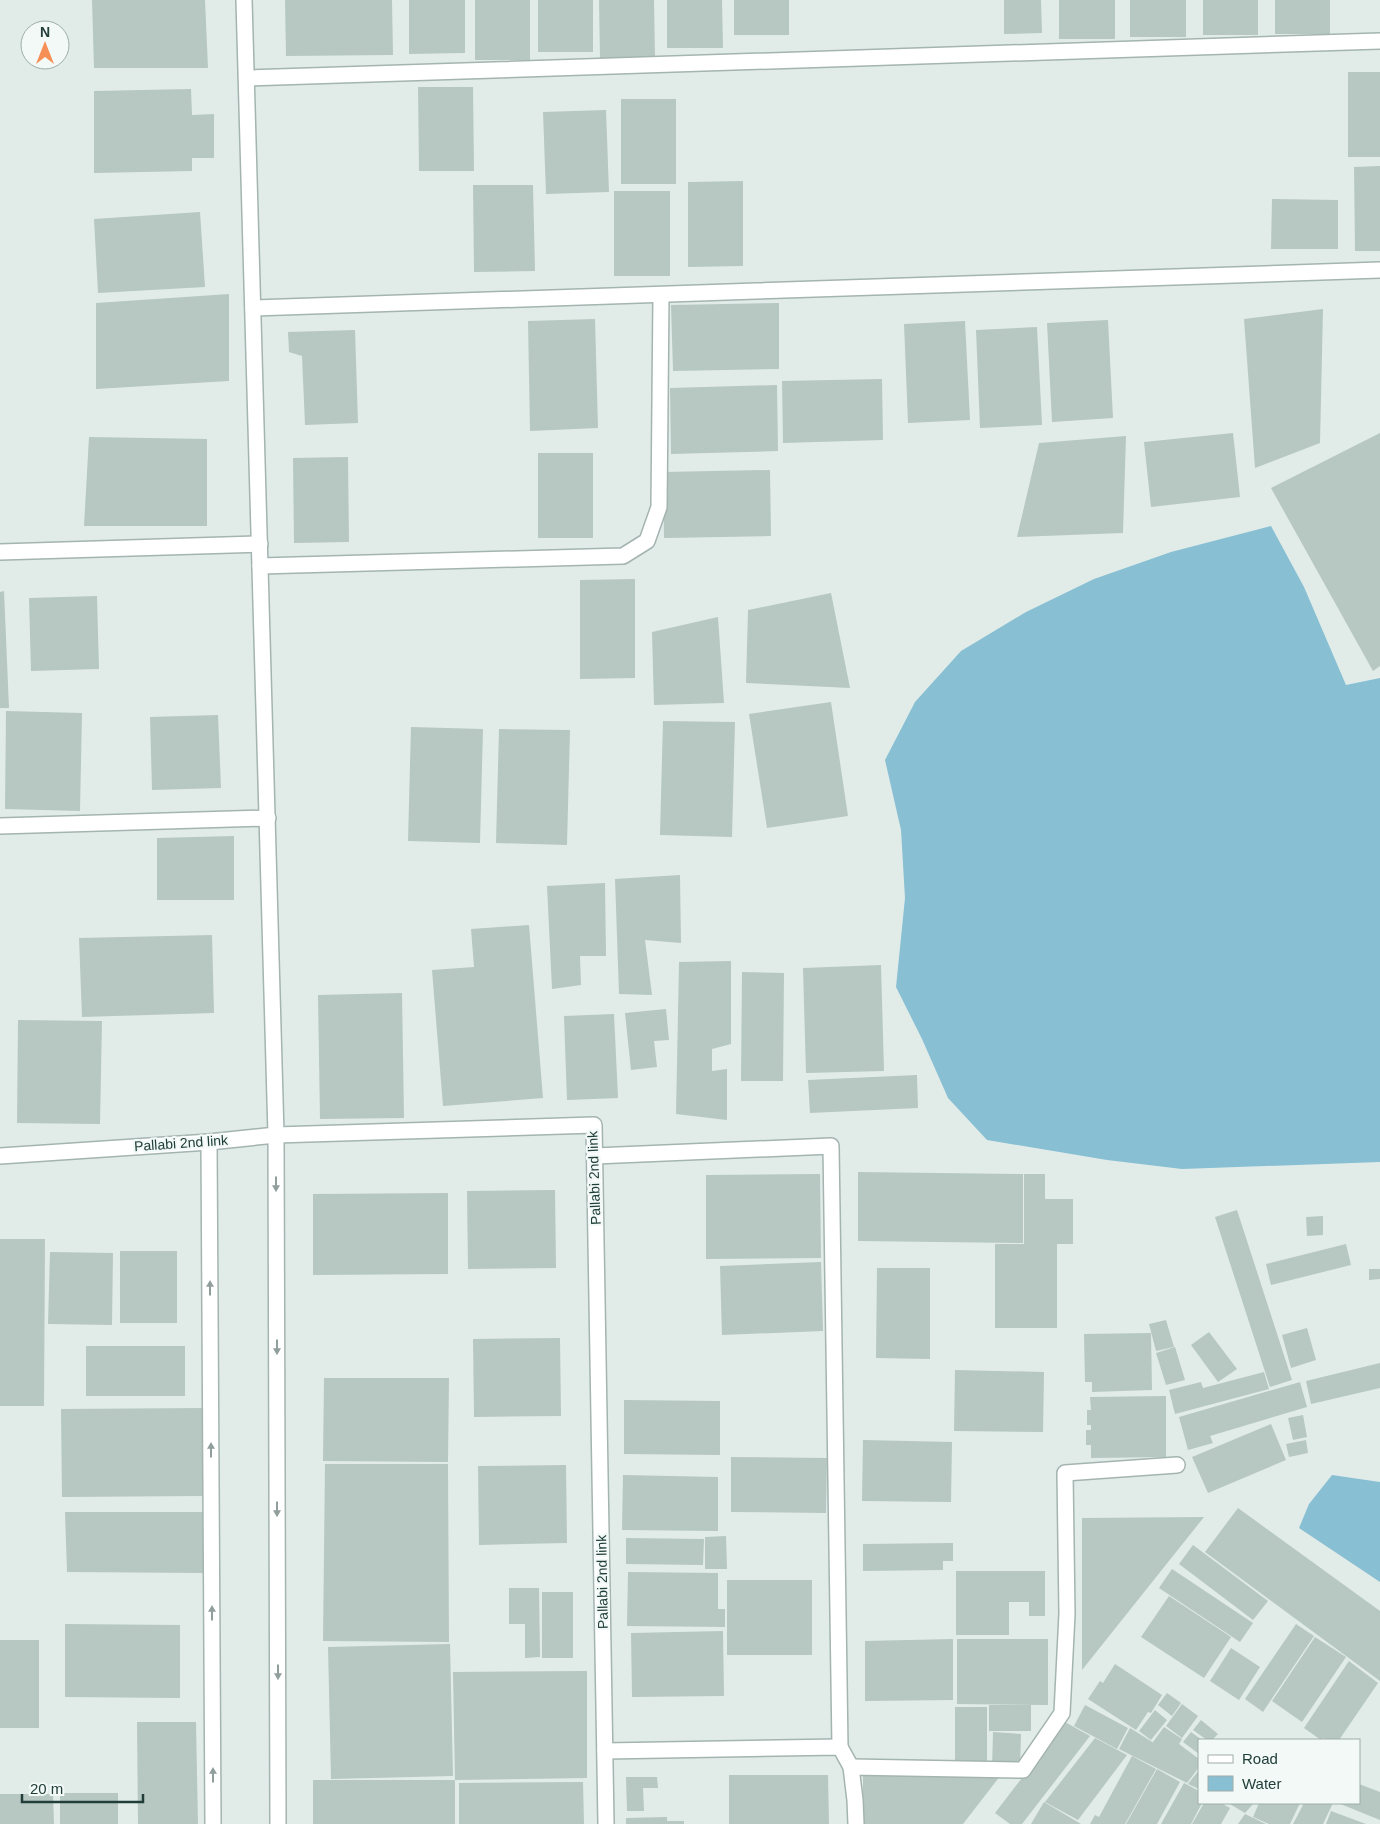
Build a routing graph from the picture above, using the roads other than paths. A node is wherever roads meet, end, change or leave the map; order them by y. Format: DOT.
graph roads {
  1 [pos="244,0"];
  2 [pos="1380,40"];
  3 [pos="247,78"];
  4 [pos="1380,270"];
  5 [pos="661,294"];
  6 [pos="253,308"];
  7 [pos="260,544"];
  8 [pos="0,552"];
  9 [pos="260,566"];
  10 [pos="268,818"];
  11 [pos="0,826"];
  12 [pos="276,1135"];
  13 [pos="210,1142"];
  14 [pos="0,1156"];
  15 [pos="595,1156"];
  16 [pos="1177,1465"];
  17 [pos="840,1747"];
  18 [pos="604,1751"];
  19 [pos="851,1767"];
  20 [pos="213,1824"];
  21 [pos="278,1824"];
  22 [pos="606,1824"];
  23 [pos="856,1824"];
  1 -- 3 [label="street"];
  2 -- 3 [label="street"];
  3 -- 6 [label="street"];
  4 -- 5 [label="street"];
  5 -- 6 [label="street"];
  5 -- 9 [label="street"];
  6 -- 7 [label="street"];
  7 -- 8 [label="street"];
  7 -- 9 [label="street"];
  9 -- 10 [label="street"];
  10 -- 11 [label="street"];
  10 -- 12 [label="street"];
  12 -- 13 [label="street, Pallabi 2nd link"];
  12 -- 15 [label="street, Pallabi 2nd link"];
  12 -- 21 [label="street, one-way"];
  13 -- 14 [label="street, Pallabi 2nd link"];
  20 -- 13 [label="street, one-way"];
  15 -- 17 [label="street"];
  15 -- 18 [label="street, Pallabi 2nd link"];
  16 -- 19 [label="street"];
  17 -- 18 [label="street"];
  17 -- 19 [label="street"];
  18 -- 22 [label="street, Pallabi 2nd link"];
  19 -- 23 [label="street"];
}
